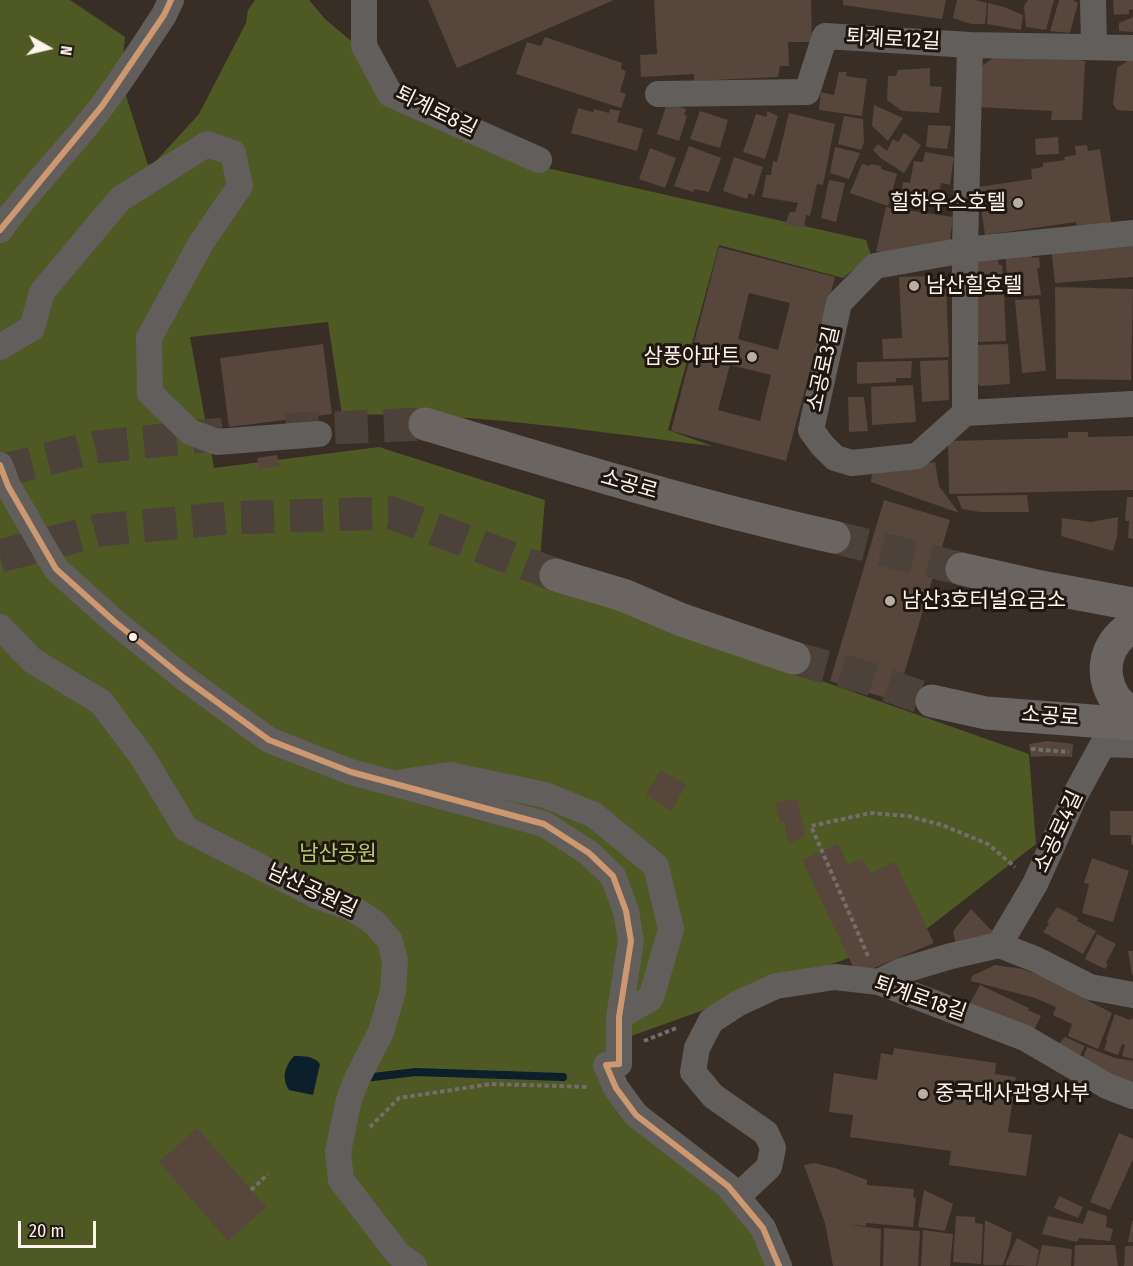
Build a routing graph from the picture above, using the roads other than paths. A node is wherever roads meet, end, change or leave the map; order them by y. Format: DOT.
graph roads {
  1 [pos="171,0"];
  2 [pos="364,0"];
  3 [pos="1093,0"];
  4 [pos="970,45"];
  5 [pos="1094,46"];
  6 [pos="1133,48"];
  7 [pos="658,94"];
  8 [pos="539,159"];
  9 [pos="0,230"];
  10 [pos="1133,233"];
  11 [pos="965,250"];
  12 [pos="0,347"];
  13 [pos="1133,404"];
  14 [pos="965,412"];
  15 [pos="425,424"];
  16 [pos="319,434"];
  17 [pos="0,465"];
  18 [pos="834,537"];
  19 [pos="962,569"];
  20 [pos="556,575"];
  21 [pos="1133,604"];
  22 [pos="0,627"];
  23 [pos="1133,628"];
  24 [pos="794,658"];
  25 [pos="932,701"];
  26 [pos="1133,715"];
  27 [pos="1133,724"];
  28 [pos="1133,745"];
  29 [pos="390,783"];
  30 [pos="999,945"];
  31 [pos="879,982"];
  32 [pos="1133,995"];
  33 [pos="619,1017"];
  34 [pos="1133,1096"];
  35 [pos="738,1196"];
  36 [pos="414,1266"];
  37 [pos="779,1266"];
  1 -- 9 [label="street"];
  2 -- 8 [label="street, 퇴계로8길"];
  3 -- 5 [label="street"];
  4 -- 5 [label="street, 퇴계로12길"];
  4 -- 7 [label="street, 퇴계로12길"];
  4 -- 11 [label="street"];
  5 -- 6 [label="street, 퇴계로12길"];
  10 -- 11 [label="street"];
  11 -- 14 [label="street"];
  11 -- 14 [label="street, 소공로3길"];
  12 -- 16 [label="street"];
  13 -- 14 [label="street"];
  15 -- 18 [label="main road, 소공로"];
  17 -- 29 [label="street"];
  19 -- 21 [label="main road"];
  20 -- 24 [label="main road"];
  22 -- 36 [label="street, 남산공원길"];
  23 -- 26 [label="main road"];
  25 -- 27 [label="main road, 소공로"];
  28 -- 30 [label="street, 소공로4길"];
  29 -- 33 [label="street"];
  29 -- 33 [label="street"];
  30 -- 31 [label="street"];
  30 -- 32 [label="street"];
  31 -- 34 [label="street, 퇴계로18길"];
  31 -- 35 [label="street, 퇴계로18길"];
  33 -- 35 [label="street"];
  35 -- 37 [label="street"];
}
